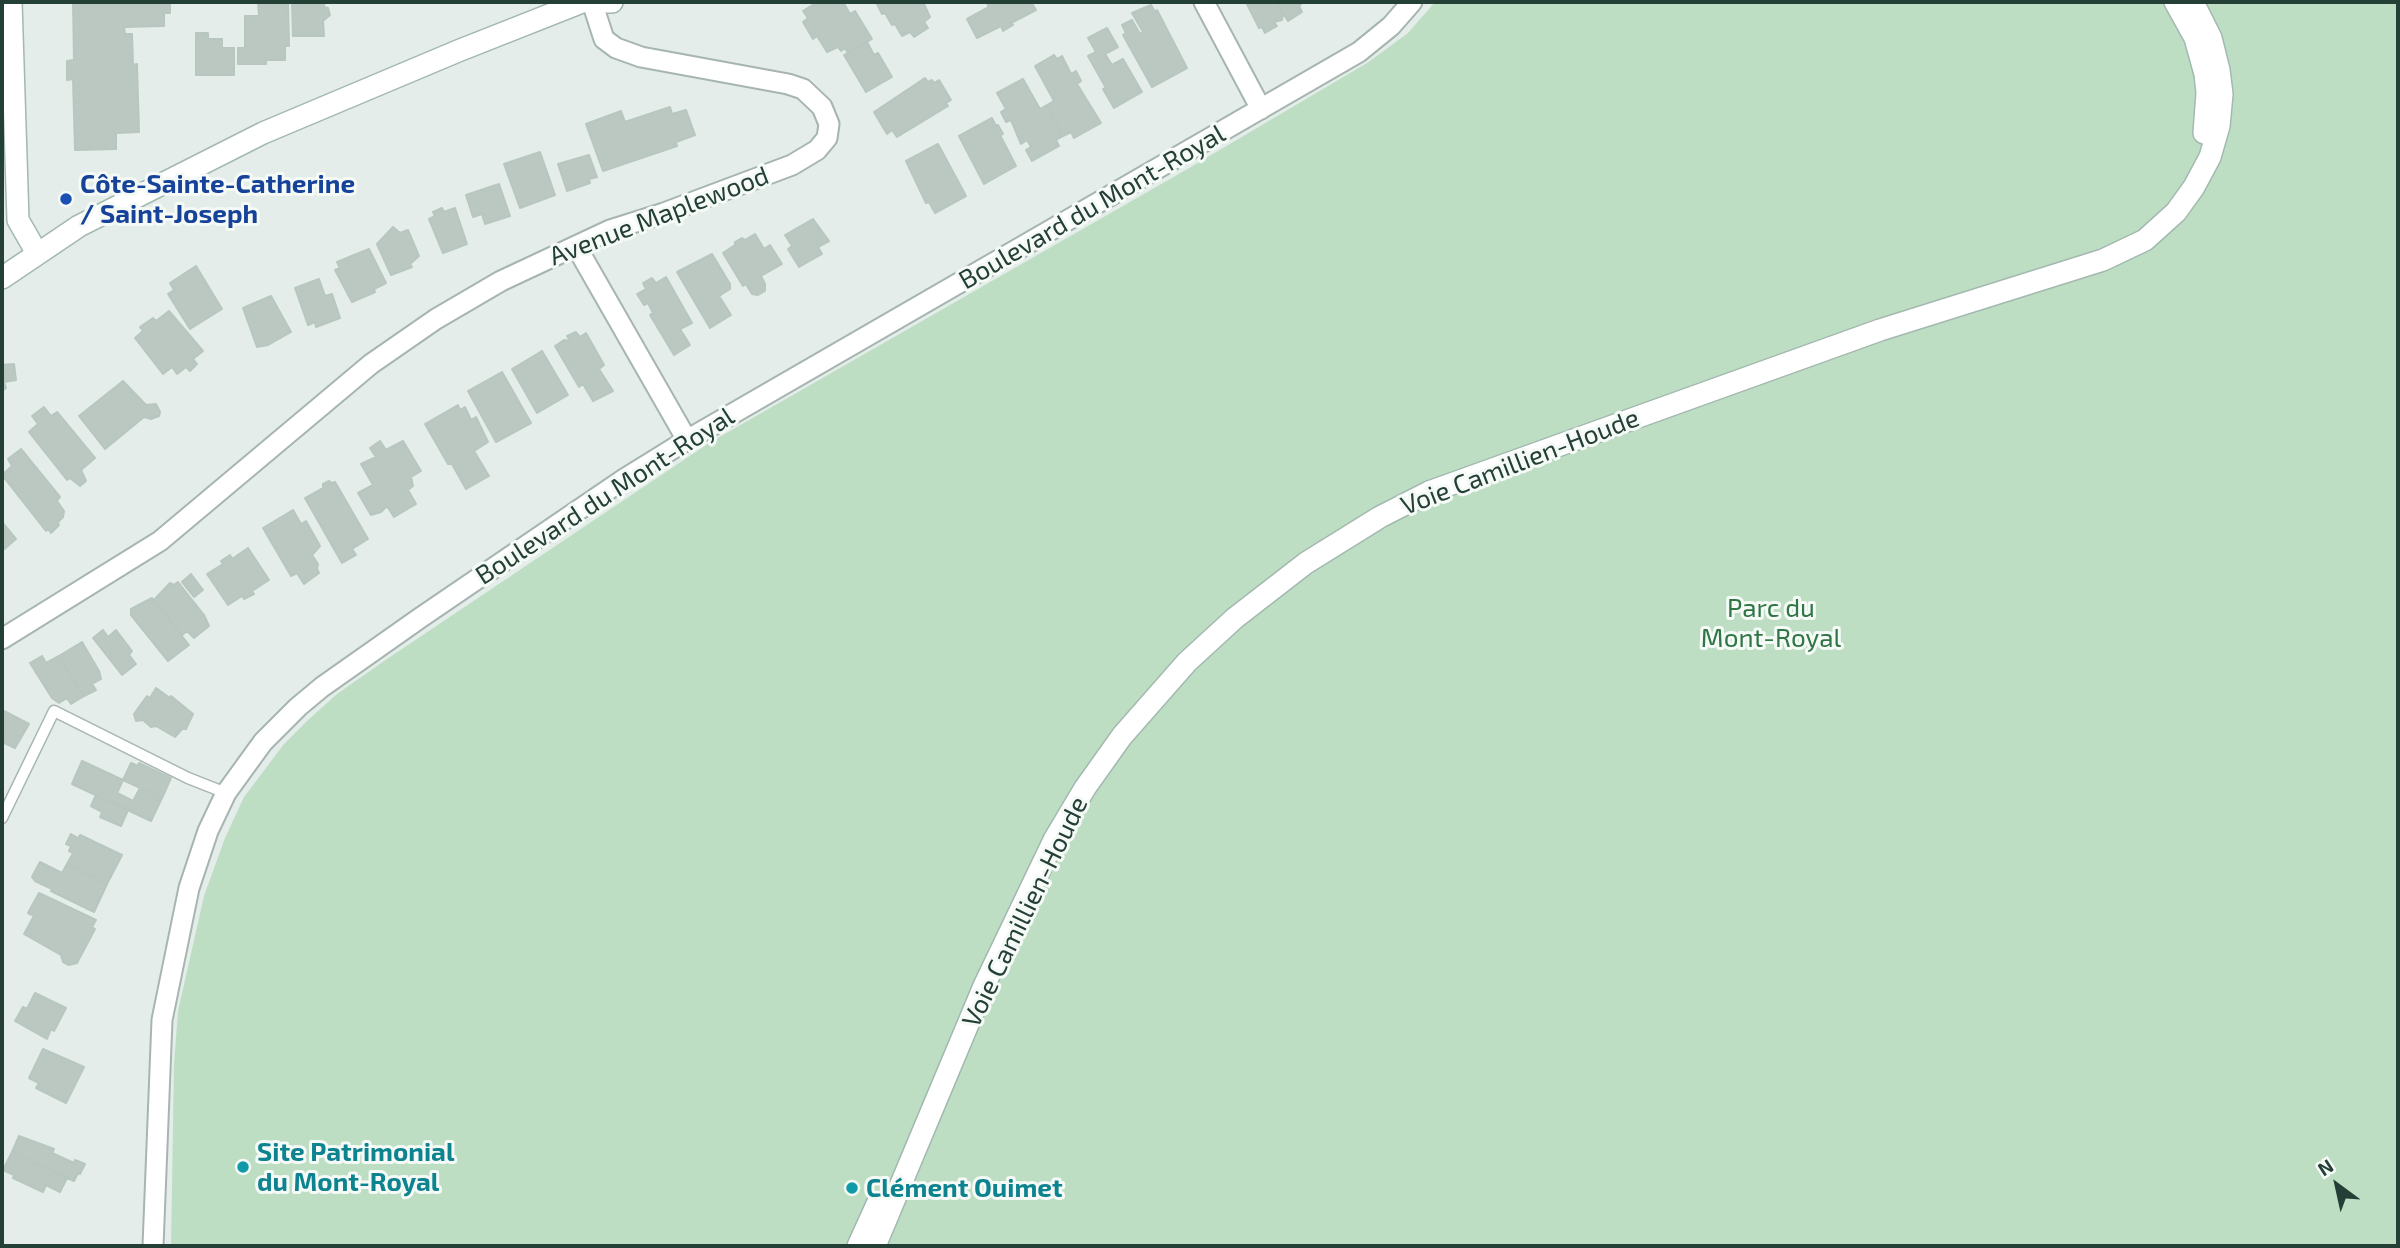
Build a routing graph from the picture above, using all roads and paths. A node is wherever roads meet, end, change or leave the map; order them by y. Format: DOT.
graph roads {
  1 [pos="11,2"];
  2 [pos="582,2"];
  3 [pos="592,2"];
  4 [pos="605,2"];
  5 [pos="611,2"];
  6 [pos="1204,2"];
  7 [pos="1412,2"];
  8 [pos="2175,2"];
  9 [pos="2193,2"];
  10 [pos="1261,109"];
  11 [pos="10,193"];
  12 [pos="576,246"];
  13 [pos="37,253"];
  14 [pos="2,278"];
  15 [pos="687,440"];
  16 [pos="2,639"];
  17 [pos="226,793"];
  18 [pos="2,818"];
  19 [pos="153,1246"];
  20 [pos="858,1246"];
  21 [pos="875,1246"];
  1 -- 11 [label="street"];
  2 -- 13 [label="street"];
  3 -- 12 [label="street, Avenue Maplewood"];
  4 -- 5 [label="street"];
  6 -- 10 [label="street"];
  7 -- 10 [label="street, Boulevard du Mont-Royal"];
  8 -- 20 [label="street, Voie Camillien-Houde"];
  9 -- 21 [label="street, Voie Camillien-Houde"];
  10 -- 15 [label="street, Boulevard du Mont-Royal"];
  11 -- 13 [label="street"];
  12 -- 15 [label="street"];
  12 -- 16 [label="street, Avenue Maplewood"];
  13 -- 14 [label="street"];
  15 -- 17 [label="street, Boulevard du Mont-Royal"];
  17 -- 18 [label="lane"];
  17 -- 19 [label="street, Boulevard du Mont-Royal"];
}
